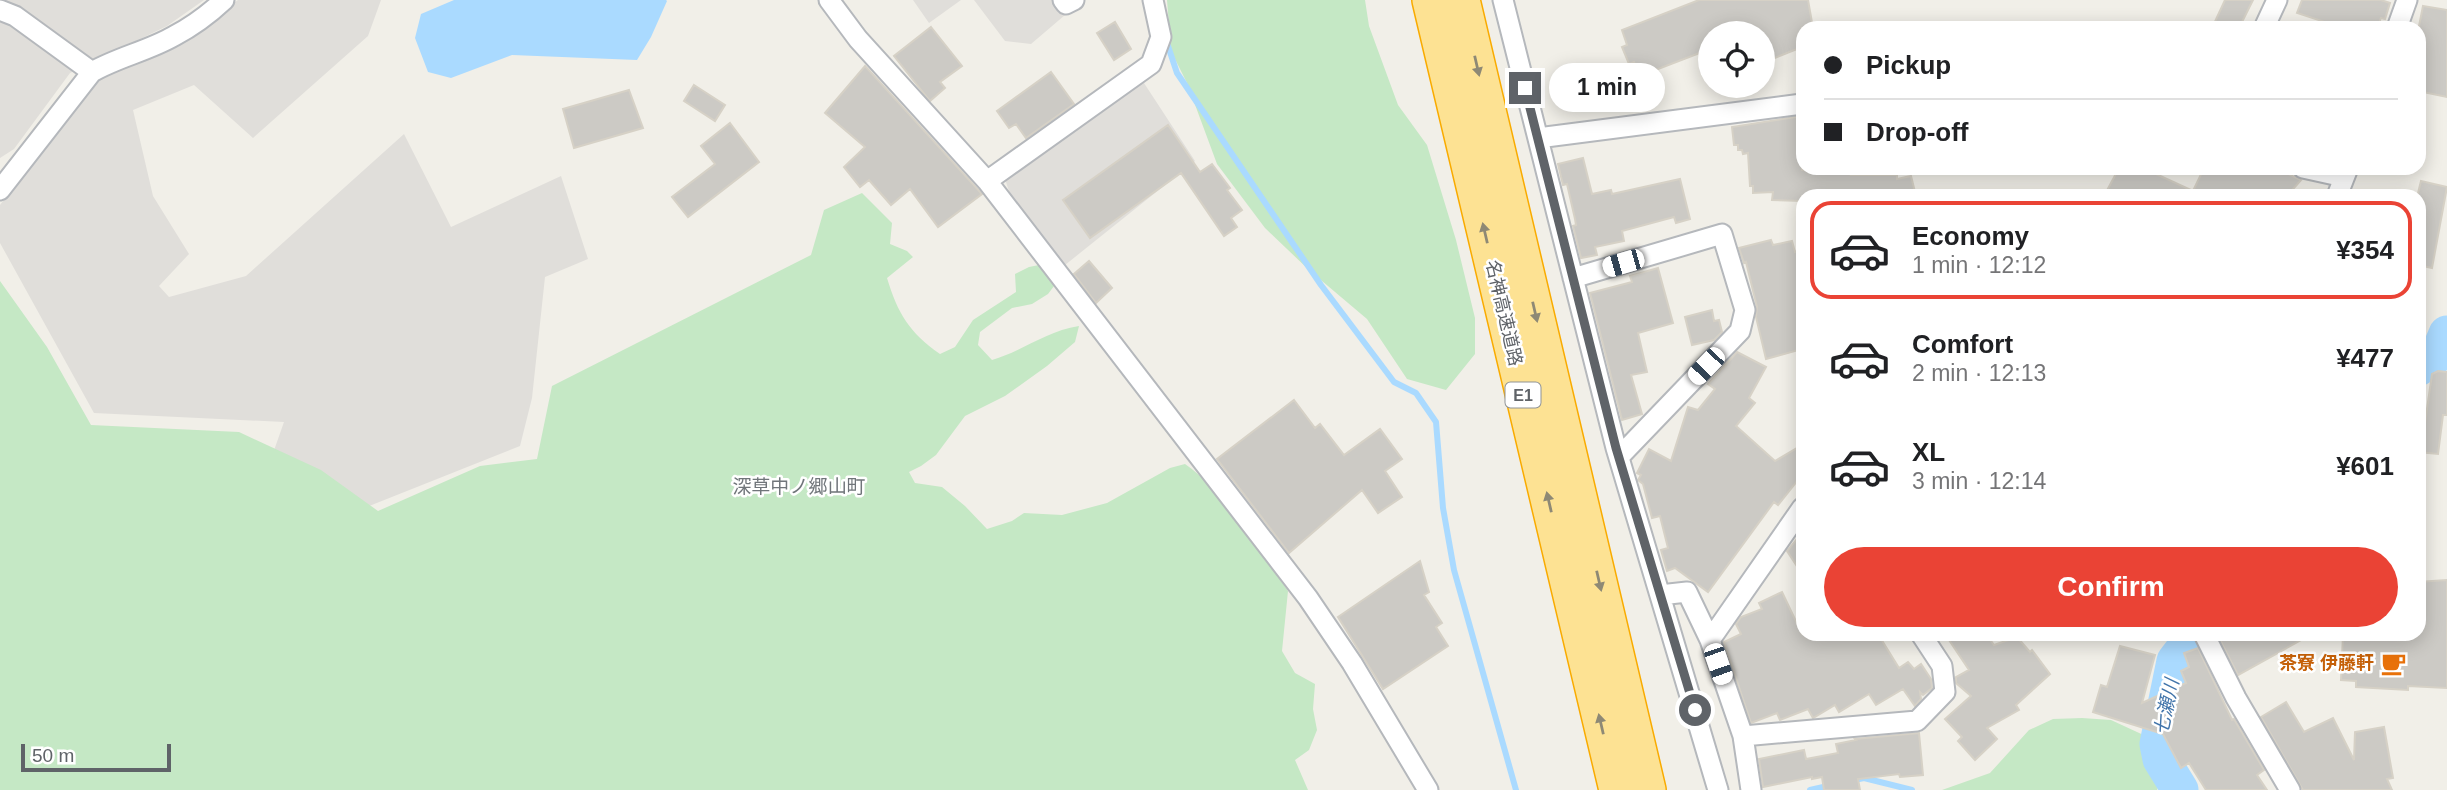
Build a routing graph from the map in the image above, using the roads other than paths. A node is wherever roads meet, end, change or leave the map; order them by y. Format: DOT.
graph roads {
  1 [pos="225,0"];
  2 [pos="829,0"];
  3 [pos="1063,0"];
  4 [pos="1074,0"];
  5 [pos="1153,0"];
  6 [pos="1430,0"];
  7 [pos="1462,0"];
  8 [pos="1503,0"];
  9 [pos="2277,0"];
  10 [pos="2407,0"];
  11 [pos="0,10"];
  12 [pos="2267,21"];
  13 [pos="2400,21"];
  14 [pos="92,72"];
  15 [pos="1796,105"];
  16 [pos="1538,138"];
  17 [pos="987,181"];
  18 [pos="0,190"];
  19 [pos="1573,278"];
  20 [pos="1619,457"];
  21 [pos="1796,517"];
  22 [pos="1660,595"];
  23 [pos="1710,640"];
  24 [pos="1926,641"];
  25 [pos="2208,641"];
  26 [pos="1744,736"];
  27 [pos="1428,790"];
  28 [pos="1617,790"];
  29 [pos="1648,790"];
  30 [pos="1718,790"];
  31 [pos="1751,790"];
  32 [pos="2290,790"];
  1 -- 14 [label="street"];
  2 -- 17 [label="street"];
  3 -- 4 [label="street"];
  5 -- 17 [label="street"];
  28 -- 6 [label="highway, 名神高速道路 / E1, one-way"];
  7 -- 29 [label="highway, 名神高速道路 / E1, one-way"];
  8 -- 16 [label="street"];
  9 -- 12 [label="street"];
  10 -- 13 [label="street"];
  11 -- 14 [label="street"];
  14 -- 18 [label="street"];
  15 -- 16 [label="street"];
  16 -- 19 [label="street"];
  17 -- 27 [label="street"];
  19 -- 20 [label="street"];
  19 -- 20 [label="street"];
  20 -- 22 [label="street"];
  21 -- 23 [label="street"];
  22 -- 23 [label="street"];
  22 -- 30 [label="street"];
  23 -- 26 [label="street"];
  24 -- 26 [label="street"];
  25 -- 32 [label="street"];
  26 -- 31 [label="street"];
}
